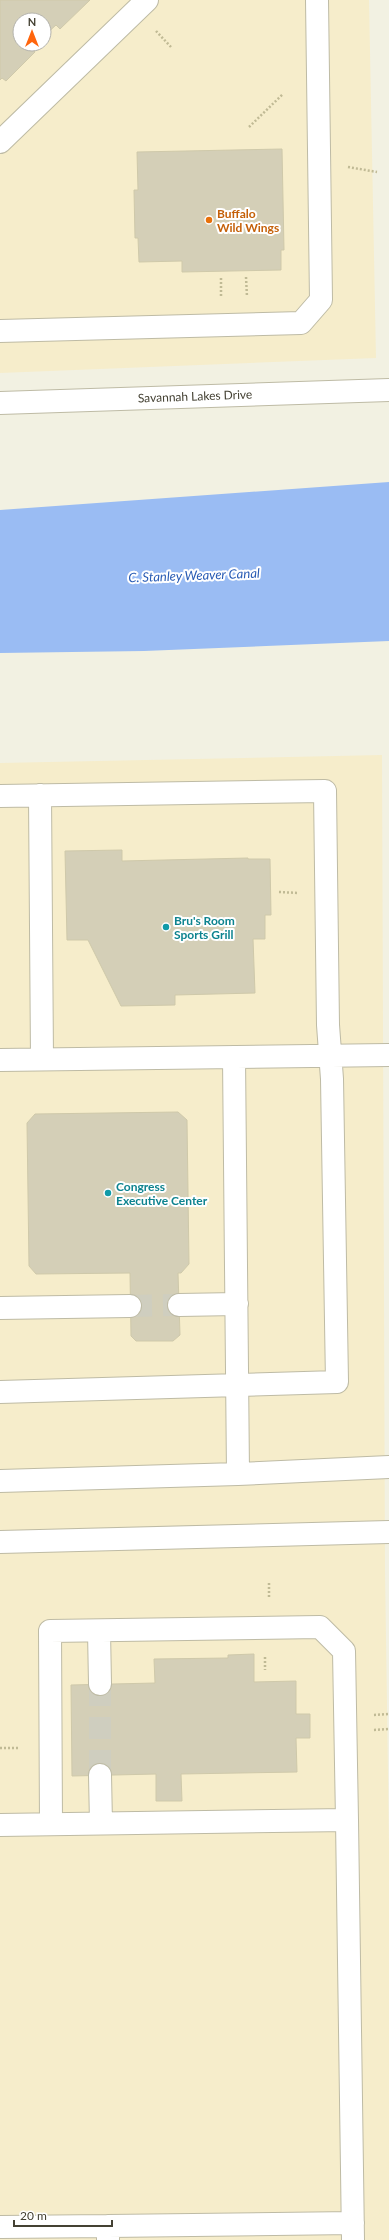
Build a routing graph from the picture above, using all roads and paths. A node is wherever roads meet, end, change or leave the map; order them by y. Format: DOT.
graph roads {
  1 [pos="147,0"];
  2 [pos="317,0"];
  3 [pos="153,28"];
  4 [pos="171,47"];
  5 [pos="283,94"];
  6 [pos="248,127"];
  7 [pos="0,142"];
  8 [pos="344,166"];
  9 [pos="377,172"];
  10 [pos="246,277"];
  11 [pos="221,278"];
  12 [pos="247,298"];
  13 [pos="221,299"];
  14 [pos="0,331"];
  15 [pos="389,390"];
  16 [pos="0,403"];
  17 [pos="40,795"];
  18 [pos="0,796"];
  19 [pos="279,892"];
  20 [pos="306,893"];
  21 [pos="330,1055"];
  22 [pos="389,1055"];
  23 [pos="234,1057"];
  24 [pos="0,1060"];
  25 [pos="42,1060"];
  26 [pos="237,1304"];
  27 [pos="179,1305"];
  28 [pos="130,1306"];
  29 [pos="0,1308"];
  30 [pos="237,1384"];
  31 [pos="0,1392"];
  32 [pos="389,1467"];
  33 [pos="238,1474"];
  34 [pos="0,1481"];
  35 [pos="389,1532"];
  36 [pos="0,1542"];
  37 [pos="269,1583"];
  38 [pos="269,1606"];
  39 [pos="99,1631"];
  40 [pos="265,1650"];
  41 [pos="265,1670"];
  42 [pos="100,1684"];
  43 [pos="389,1714"];
  44 [pos="367,1715"];
  45 [pos="367,1730"];
  46 [pos="389,1730"];
  47 [pos="0,1748"];
  48 [pos="20,1748"];
  49 [pos="100,1775"];
  50 [pos="347,1820"];
  51 [pos="101,1823"];
  52 [pos="51,1824"];
  53 [pos="0,1825"];
  54 [pos="0,2227"];
  55 [pos="353,2231"];
  56 [pos="108,2233"];
  1 -- 7 [label="street"];
  2 -- 14 [label="street"];
  3 -- 4 [label="path"];
  5 -- 6 [label="path"];
  8 -- 9 [label="path"];
  10 -- 12 [label="path"];
  11 -- 13 [label="path"];
  15 -- 16 [label="street, Savannah Lakes Drive"];
  17 -- 18 [label="street"];
  17 -- 21 [label="street"];
  17 -- 25 [label="street"];
  19 -- 20 [label="path"];
  21 -- 22 [label="street"];
  21 -- 23 [label="street"];
  21 -- 30 [label="street"];
  23 -- 25 [label="street"];
  23 -- 26 [label="street"];
  24 -- 25 [label="street"];
  26 -- 27 [label="street"];
  26 -- 30 [label="street"];
  28 -- 29 [label="street"];
  30 -- 31 [label="street"];
  30 -- 33 [label="street"];
  32 -- 33 [label="street"];
  33 -- 34 [label="street"];
  35 -- 36 [label="street"];
  37 -- 38 [label="path"];
  39 -- 42 [label="street"];
  39 -- 50 [label="street"];
  39 -- 52 [label="street"];
  40 -- 41 [label="path"];
  43 -- 44 [label="path"];
  45 -- 46 [label="path"];
  47 -- 48 [label="path"];
  49 -- 51 [label="street"];
  50 -- 51 [label="street"];
  50 -- 55 [label="street"];
  51 -- 52 [label="street"];
  52 -- 53 [label="street"];
  54 -- 56 [label="street"];
  55 -- 56 [label="street"];
}
